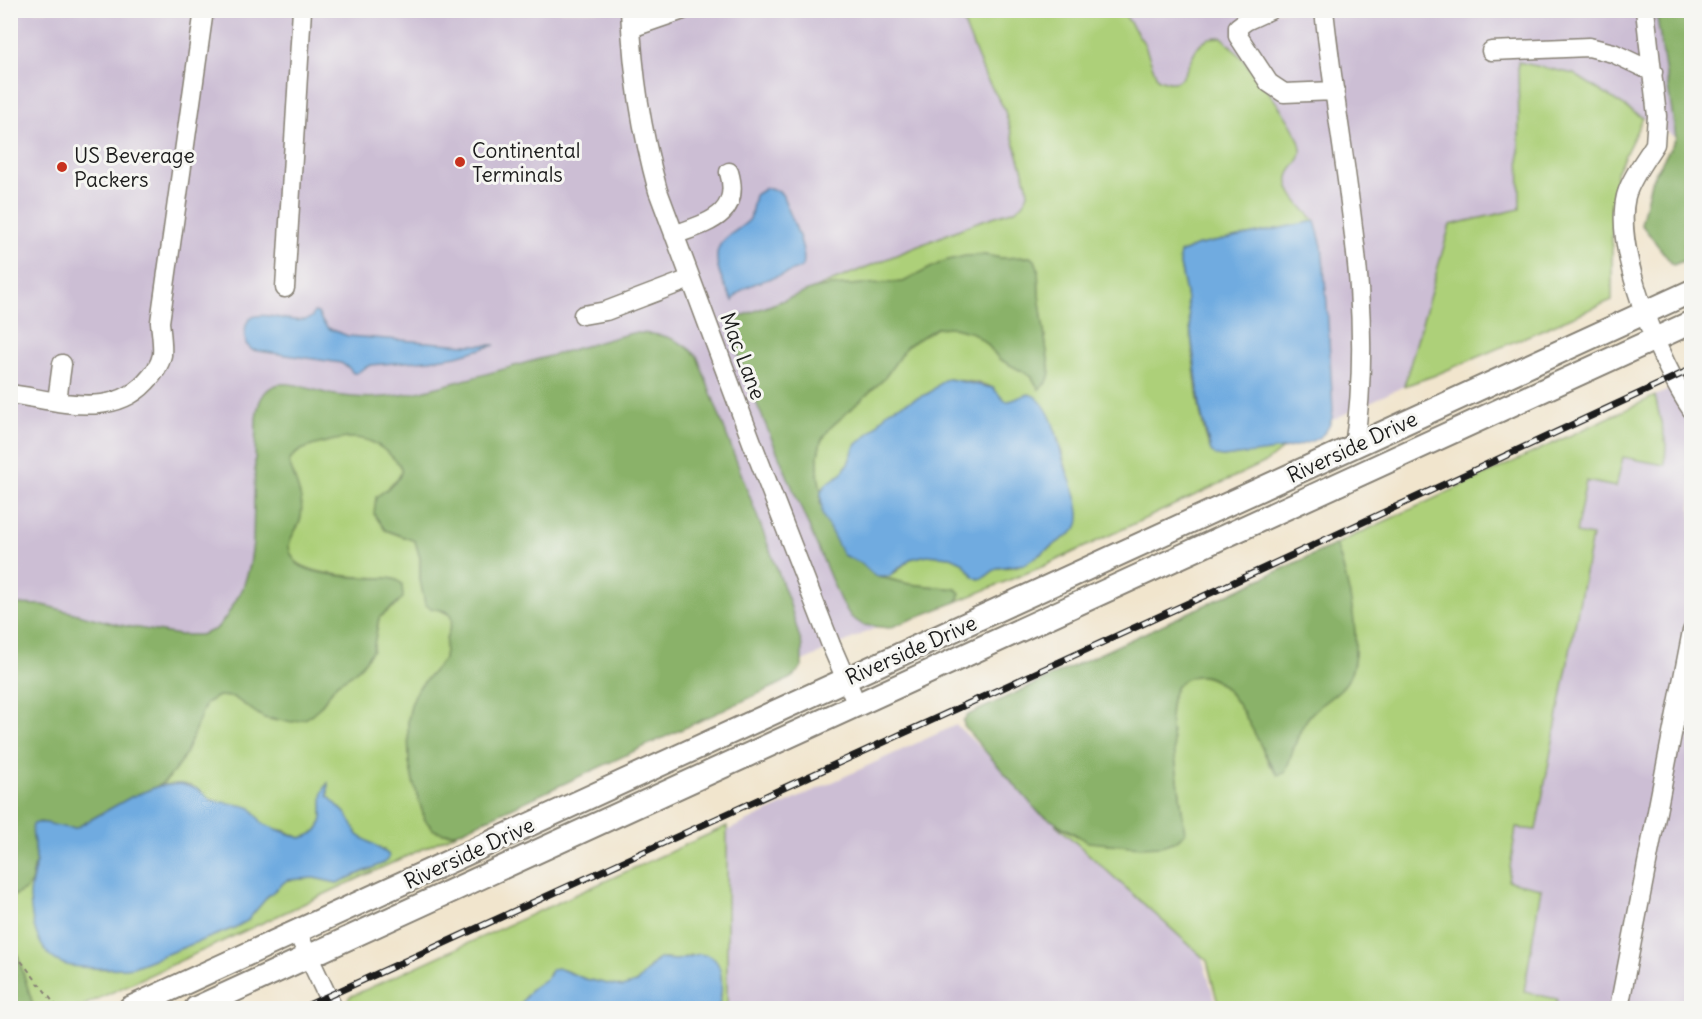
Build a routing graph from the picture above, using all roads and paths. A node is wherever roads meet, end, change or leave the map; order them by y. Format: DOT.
graph roads {
  1 [pos="204,10"];
  2 [pos="302,10"];
  3 [pos="683,10"];
  4 [pos="1270,10"];
  5 [pos="1324,10"];
  6 [pos="1645,10"];
  7 [pos="630,19"];
  8 [pos="1491,51"];
  9 [pos="1653,72"];
  10 [pos="1335,91"];
  11 [pos="729,172"];
  12 [pos="674,235"];
  13 [pos="690,279"];
  14 [pos="285,288"];
  15 [pos="1692,291"];
  16 [pos="1646,312"];
  17 [pos="583,315"];
  18 [pos="1692,322"];
  19 [pos="1655,339"];
  20 [pos="62,364"];
  21 [pos="10,394"];
  22 [pos="57,401"];
  23 [pos="1692,410"];
  24 [pos="1354,446"];
  25 [pos="1692,631"];
  26 [pos="846,680"];
  27 [pos="857,705"];
  28 [pos="297,932"];
  29 [pos="10,947"];
  30 [pos="309,957"];
  31 [pos="58,1008"];
  32 [pos="130,1008"];
  33 [pos="196,1008"];
  34 [pos="333,1008"];
  35 [pos="1619,1008"];
  1 -- 22 [label="street"];
  2 -- 14 [label="street"];
  3 -- 7 [label="street"];
  4 -- 10 [label="street"];
  5 -- 10 [label="street"];
  6 -- 9 [label="street"];
  7 -- 12 [label="street, Mac Lane"];
  8 -- 9 [label="street"];
  9 -- 16 [label="street"];
  10 -- 24 [label="street"];
  11 -- 12 [label="street"];
  12 -- 13 [label="street, Mac Lane"];
  13 -- 17 [label="street"];
  13 -- 26 [label="street, Mac Lane"];
  15 -- 16 [label="main road, Riverside Drive"];
  16 -- 19 [label="street"];
  16 -- 24 [label="main road, Riverside Drive"];
  18 -- 19 [label="main road, Riverside Drive"];
  19 -- 23 [label="street"];
  19 -- 27 [label="main road, Riverside Drive"];
  20 -- 22 [label="street"];
  21 -- 22 [label="street"];
  24 -- 26 [label="main road, Riverside Drive"];
  25 -- 35 [label="street"];
  26 -- 27 [label="street, Mac Lane"];
  26 -- 28 [label="main road, Riverside Drive"];
  27 -- 30 [label="main road, Riverside Drive"];
  28 -- 30 [label="street"];
  28 -- 32 [label="main road, Riverside Drive"];
  29 -- 31 [label="path"];
  30 -- 33 [label="main road, Riverside Drive"];
  30 -- 34 [label="street"];
}
